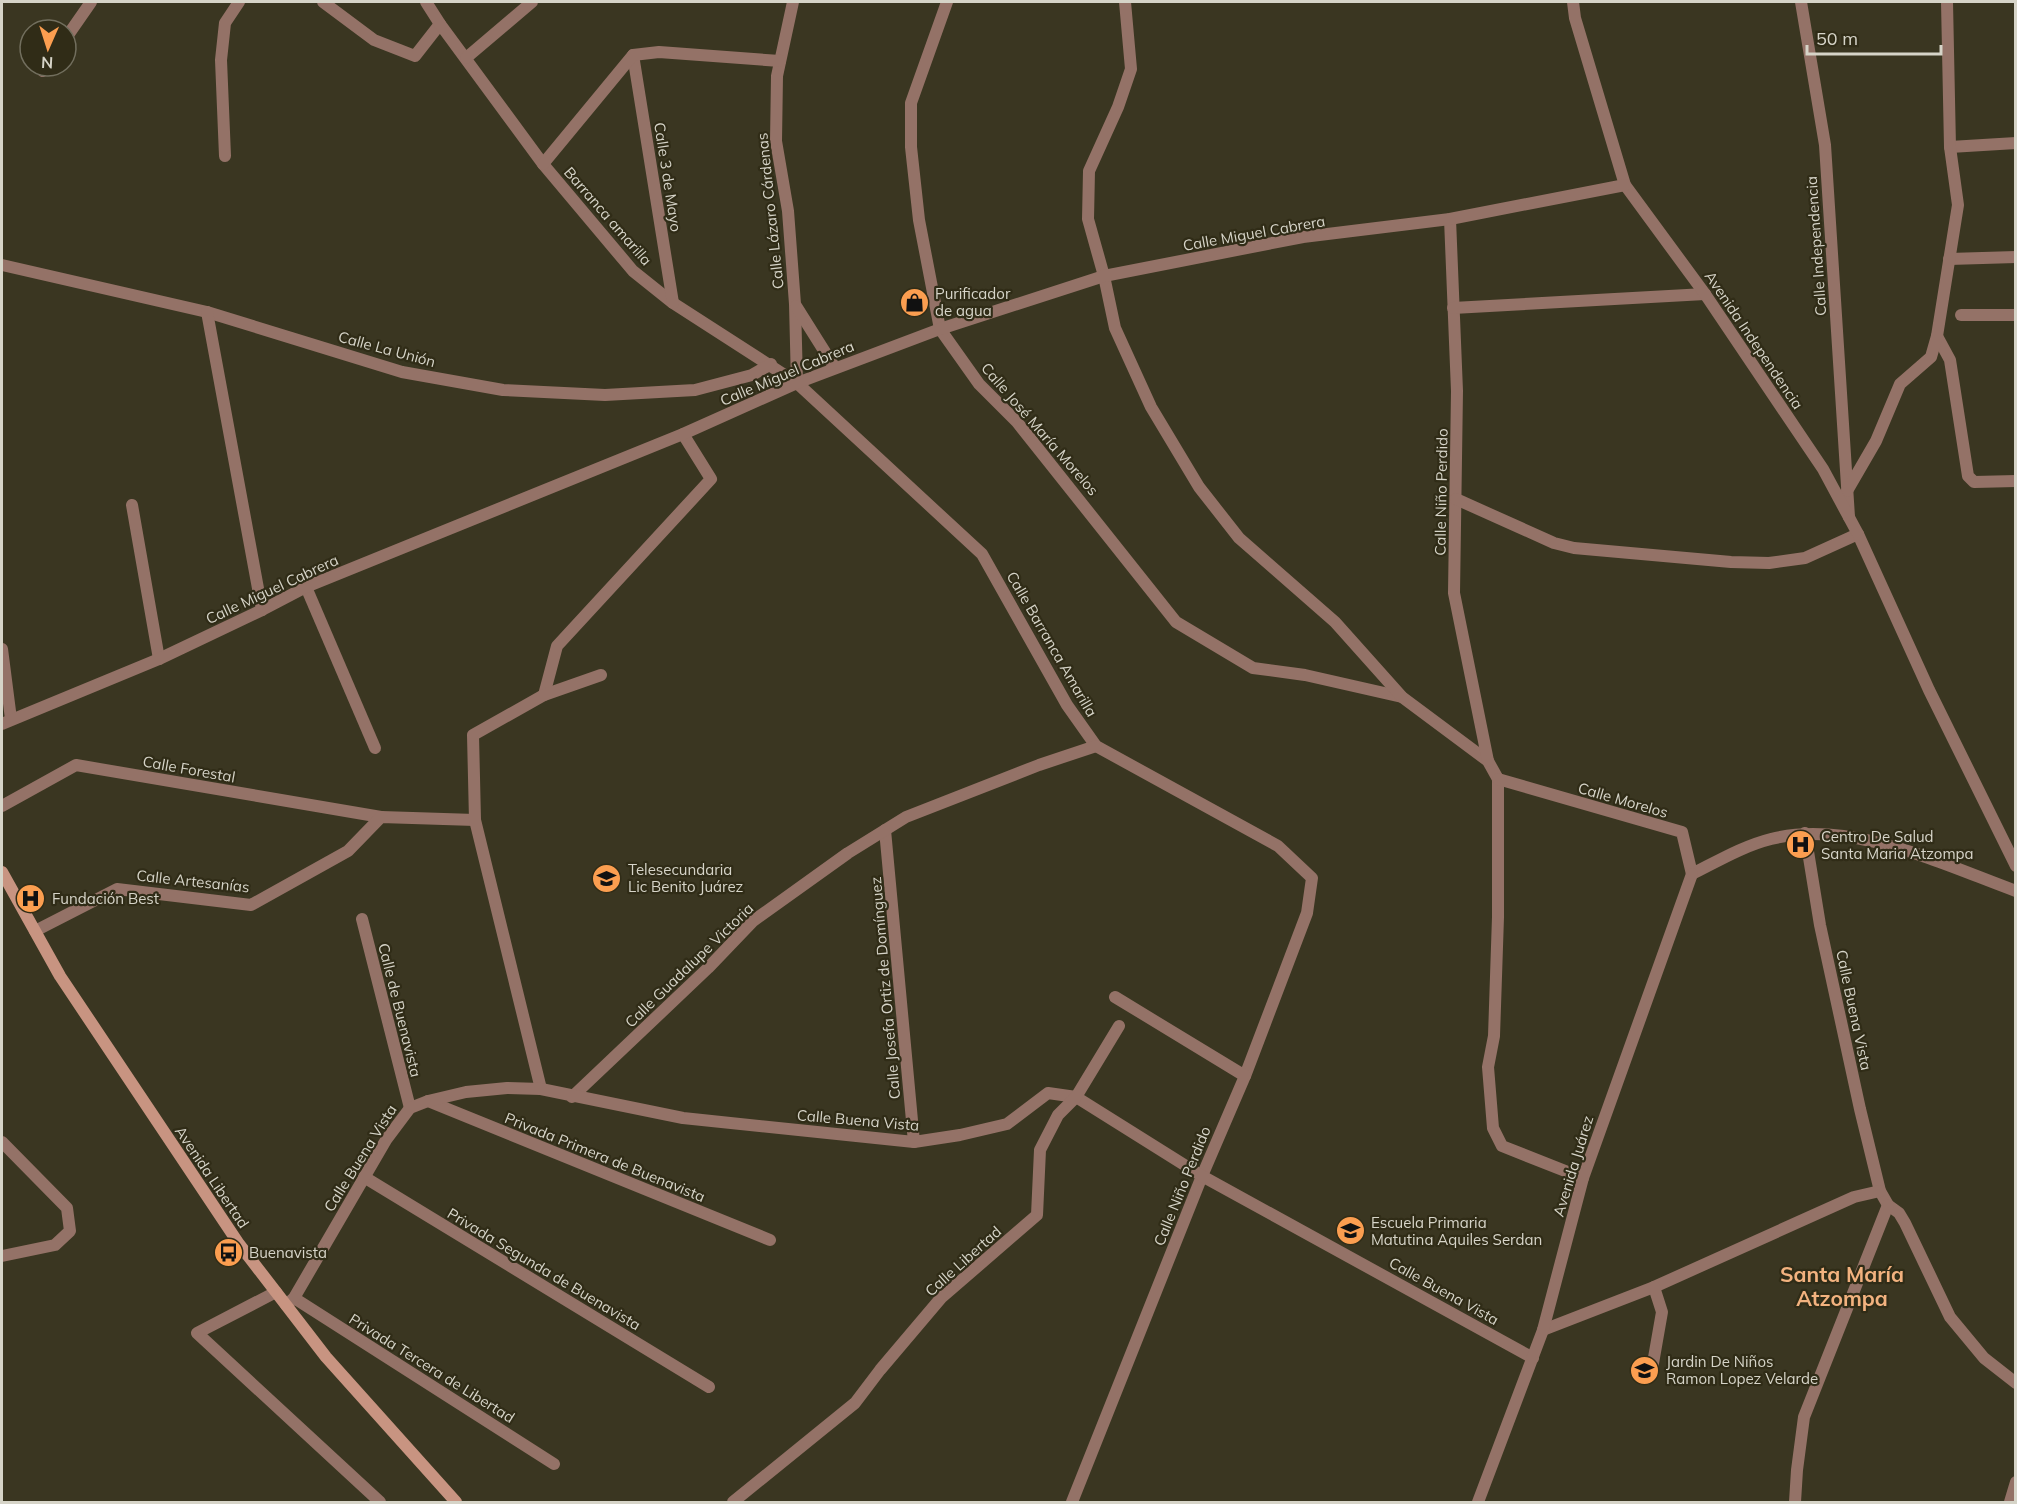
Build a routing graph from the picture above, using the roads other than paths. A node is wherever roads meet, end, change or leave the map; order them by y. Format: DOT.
graph roads {
  1 [pos="91,2"];
  2 [pos="239,2"];
  3 [pos="323,2"];
  4 [pos="426,2"];
  5 [pos="532,2"];
  6 [pos="793,2"];
  7 [pos="947,2"];
  8 [pos="1125,2"];
  9 [pos="1573,2"];
  10 [pos="1801,2"];
  11 [pos="1947,2"];
  12 [pos="78,21"];
  13 [pos="440,24"];
  14 [pos="633,55"];
  15 [pos="466,58"];
  16 [pos="780,61"];
  17 [pos="2016,143"];
  18 [pos="1950,147"];
  19 [pos="225,156"];
  20 [pos="543,164"];
  21 [pos="1625,185"];
  22 [pos="1450,219"];
  23 [pos="2016,257"];
  24 [pos="1948,259"];
  25 [pos="2,265"];
  26 [pos="1104,276"];
  27 [pos="1705,294"];
  28 [pos="673,303"];
  29 [pos="795,304"];
  30 [pos="1453,308"];
  31 [pos="207,312"];
  32 [pos="1961,315"];
  33 [pos="2016,315"];
  34 [pos="940,329"];
  35 [pos="1937,336"];
  36 [pos="771,364"];
  37 [pos="835,368"];
  38 [pos="797,383"];
  39 [pos="683,434"];
  40 [pos="2016,480"];
  41 [pos="1847,491"];
  42 [pos="1456,499"];
  43 [pos="132,505"];
  44 [pos="1849,517"];
  45 [pos="1858,534"];
  46 [pos="306,587"];
  47 [pos="262,610"];
  48 [pos="2,649"];
  49 [pos="159,659"];
  50 [pos="601,675"];
  51 [pos="544,695"];
  52 [pos="1402,697"];
  53 [pos="6,722"];
  54 [pos="1096,746"];
  55 [pos="375,748"];
  56 [pos="1488,761"];
  57 [pos="1498,779"];
  58 [pos="2,806"];
  59 [pos="381,817"];
  60 [pos="475,820"];
  61 [pos="885,830"];
  62 [pos="1805,833"];
  63 [pos="2015,865"];
  64 [pos="2,872"];
  65 [pos="1692,874"];
  66 [pos="1312,878"];
  67 [pos="2016,891"];
  68 [pos="362,919"];
  69 [pos="35,931"];
  70 [pos="1115,997"];
  71 [pos="1119,1026"];
  72 [pos="1245,1076"];
  73 [pos="541,1089"];
  74 [pos="572,1097"];
  75 [pos="1076,1097"];
  76 [pos="428,1101"];
  77 [pos="410,1108"];
  78 [pos="2,1142"];
  79 [pos="914,1142"];
  80 [pos="1202,1176"];
  81 [pos="363,1177"];
  82 [pos="1583,1178"];
  83 [pos="1880,1191"];
  84 [pos="1888,1205"];
  85 [pos="770,1240"];
  86 [pos="2,1256"];
  87 [pos="1654,1287"];
  88 [pos="276,1292"];
  89 [pos="290,1302"];
  90 [pos="1543,1330"];
  91 [pos="1533,1358"];
  92 [pos="1652,1369"];
  93 [pos="2016,1383"];
  94 [pos="709,1387"];
  95 [pos="554,1464"];
  96 [pos="2016,1482"];
  97 [pos="380,1503"];
  98 [pos="456,1503"];
  99 [pos="733,1503"];
  100 [pos="1072,1503"];
  101 [pos="1478,1503"];
  102 [pos="1795,1503"];
  103 [pos="2010,1503"];
  1 -- 12 [label="street"];
  2 -- 19 [label="street"];
  3 -- 13 [label="street"];
  4 -- 13 [label="street, Barranca amarilla"];
  5 -- 15 [label="street"];
  6 -- 16 [label="street, Calle Lázaro Cárdenas"];
  7 -- 34 [label="street, Calle José María Morelos"];
  8 -- 26 [label="street"];
  9 -- 21 [label="street, Avenida Independencia"];
  10 -- 41 [label="street, Calle Independencia"];
  11 -- 18 [label="street"];
  13 -- 15 [label="street, Barranca amarilla"];
  14 -- 16 [label="street"];
  14 -- 20 [label="street"];
  14 -- 28 [label="street, Calle 3 de Mayo"];
  15 -- 20 [label="street, Barranca amarilla"];
  16 -- 29 [label="street, Calle Lázaro Cárdenas"];
  17 -- 18 [label="street"];
  18 -- 24 [label="street"];
  20 -- 28 [label="street, Barranca amarilla"];
  21 -- 22 [label="street, Calle Miguel Cabrera"];
  21 -- 27 [label="street, Avenida Independencia"];
  22 -- 26 [label="street, Calle Miguel Cabrera"];
  22 -- 30 [label="street, Calle Niño Perdido"];
  23 -- 24 [label="street"];
  24 -- 35 [label="street"];
  25 -- 31 [label="street, Calle La Unión"];
  26 -- 34 [label="street, Calle Miguel Cabrera"];
  26 -- 52 [label="street"];
  27 -- 30 [label="street"];
  27 -- 44 [label="street, Avenida Independencia"];
  28 -- 36 [label="street, Barranca amarilla"];
  29 -- 37 [label="street"];
  29 -- 38 [label="street, Calle Lázaro Cárdenas"];
  30 -- 42 [label="street, Calle Niño Perdido"];
  31 -- 36 [label="street, Calle La Unión"];
  31 -- 47 [label="street"];
  32 -- 33 [label="street"];
  34 -- 37 [label="street, Calle Miguel Cabrera"];
  34 -- 52 [label="street, Calle José María Morelos"];
  35 -- 40 [label="street"];
  35 -- 41 [label="street"];
  36 -- 38 [label="street, Barranca amarilla"];
  37 -- 38 [label="street, Calle Miguel Cabrera"];
  38 -- 39 [label="street, Calle Miguel Cabrera"];
  38 -- 54 [label="street, Calle Barranca Amarilla"];
  39 -- 46 [label="street, Calle Miguel Cabrera"];
  39 -- 51 [label="street"];
  41 -- 44 [label="street, Calle Independencia"];
  42 -- 45 [label="street"];
  42 -- 56 [label="street, Calle Niño Perdido"];
  43 -- 49 [label="street"];
  44 -- 45 [label="street, Avenida Independencia"];
  45 -- 63 [label="street, Avenida Independencia"];
  46 -- 47 [label="street, Calle Miguel Cabrera"];
  46 -- 55 [label="street"];
  47 -- 49 [label="street, Calle Miguel Cabrera"];
  48 -- 53 [label="street"];
  49 -- 53 [label="street, Calle Miguel Cabrera"];
  50 -- 51 [label="street"];
  51 -- 60 [label="street"];
  52 -- 56 [label="street"];
  54 -- 61 [label="street, Calle Guadalupe Victoria"];
  54 -- 66 [label="street, Calle Barranca Amarilla"];
  56 -- 57 [label="street"];
  57 -- 65 [label="street, Calle Morelos"];
  57 -- 82 [label="street"];
  58 -- 59 [label="street, Calle Forestal"];
  59 -- 60 [label="street"];
  59 -- 69 [label="street, Calle Artesanías"];
  60 -- 73 [label="street"];
  61 -- 74 [label="street, Calle Guadalupe Victoria"];
  61 -- 79 [label="street, Calle Josefa Ortiz de Domínguez"];
  62 -- 65 [label="street"];
  62 -- 67 [label="street"];
  62 -- 83 [label="street, Calle Buena Vista"];
  64 -- 69 [label="main road, Avenida Libertad"];
  65 -- 82 [label="street, Avenida Juárez"];
  66 -- 72 [label="street, Calle Niño Perdido"];
  68 -- 77 [label="street, Calle de Buenavista"];
  69 -- 88 [label="main road, Avenida Libertad"];
  70 -- 72 [label="street"];
  71 -- 75 [label="street, Calle Libertad"];
  72 -- 80 [label="street, Calle Niño Perdido"];
  73 -- 74 [label="street, Calle Buena Vista"];
  73 -- 76 [label="street, Calle Buena Vista"];
  74 -- 79 [label="street, Calle Buena Vista"];
  75 -- 79 [label="street, Calle Buena Vista"];
  75 -- 80 [label="street, Calle Buena Vista"];
  75 -- 99 [label="street, Calle Libertad"];
  76 -- 77 [label="street, Calle Buena Vista"];
  76 -- 85 [label="street, Privada Primera de Buenavista"];
  77 -- 81 [label="street, Calle Buena Vista"];
  78 -- 86 [label="street"];
  80 -- 91 [label="street, Calle Buena Vista"];
  80 -- 100 [label="street, Calle Niño Perdido"];
  81 -- 89 [label="street, Calle Buena Vista"];
  81 -- 94 [label="street, Privada Segunda de Buenavista"];
  82 -- 90 [label="street, Avenida Juárez"];
  83 -- 84 [label="street, Calle Buena Vista"];
  83 -- 87 [label="street"];
  84 -- 93 [label="street, Calle Buena Vista"];
  84 -- 102 [label="street"];
  87 -- 90 [label="street"];
  87 -- 92 [label="street"];
  88 -- 89 [label="main road, Avenida Libertad"];
  88 -- 97 [label="street"];
  89 -- 95 [label="street, Privada Tercera de Libertad"];
  89 -- 98 [label="main road, Avenida Libertad"];
  90 -- 91 [label="street, Avenida Juárez"];
  91 -- 101 [label="street, Avenida Juárez"];
  96 -- 103 [label="street"];
}
